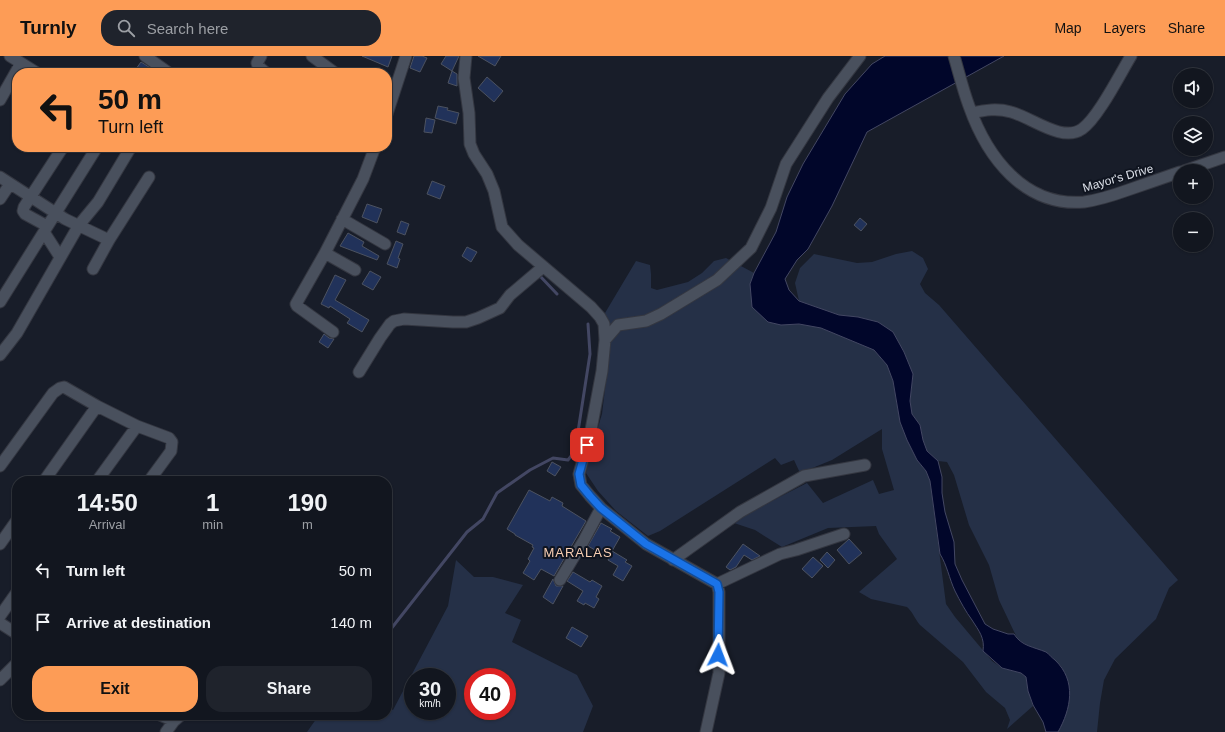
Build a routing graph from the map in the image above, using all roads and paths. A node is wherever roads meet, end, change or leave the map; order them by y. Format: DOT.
graph roads {
  1 [pos="10,56"];
  2 [pos="145,56"];
  3 [pos="261,56"];
  4 [pos="312,56"];
  5 [pos="406,56"];
  6 [pos="466,56"];
  7 [pos="860,56"];
  8 [pos="954,56"];
  9 [pos="1131,56"];
  10 [pos="21,64"];
  11 [pos="19,68"];
  12 [pos="28,68"];
  13 [pos="162,68"];
  14 [pos="260,68"];
  15 [pos="329,68"];
  16 [pos="12,79"];
  17 [pos="392,99"];
  18 [pos="0,100"];
  19 [pos="970,109"];
  20 [pos="59,152"];
  21 [pos="94,152"];
  22 [pos="128,152"];
  23 [pos="373,152"];
  24 [pos="1225,157"];
  25 [pos="1204,164"];
  26 [pos="1173,174"];
  27 [pos="0,177"];
  28 [pos="149,177"];
  29 [pos="10,184"];
  30 [pos="30,198"];
  31 [pos="0,200"];
  32 [pos="55,212"];
  33 [pos="342,219"];
  34 [pos="79,225"];
  35 [pos="46,229"];
  36 [pos="109,240"];
  37 [pos="385,244"];
  38 [pos="325,253"];
  39 [pos="60,257"];
  40 [pos="543,267"];
  41 [pos="93,269"];
  42 [pos="355,270"];
  43 [pos="0,302"];
  44 [pos="333,332"];
  45 [pos="605,340"];
  46 [pos="0,354"];
  47 [pos="360,372"];
  48 [pos="97,406"];
  49 [pos="137,426"];
  50 [pos="865,465"];
  51 [pos="0,466"];
  52 [pos="48,476"];
  53 [pos="101,476"];
  54 [pos="153,476"];
  55 [pos="601,508"];
  56 [pos="12,527"];
  57 [pos="844,534"];
  58 [pos="0,544"];
  59 [pos="673,560"];
  60 [pos="560,580"];
  61 [pos="717,584"];
  62 [pos="12,599"];
  63 [pos="0,616"];
  64 [pos="0,623"];
  65 [pos="12,631"];
  66 [pos="12,667"];
  67 [pos="1,676"];
  68 [pos="175,720"];
  69 [pos="166,732"];
  70 [pos="706,732"];
  1 -- 10 [label="street"];
  2 -- 13 [label="street"];
  3 -- 14 [label="street"];
  4 -- 15 [label="street"];
  5 -- 17 [label="street"];
  6 -- 40 [label="street"];
  7 -- 45 [label="street"];
  8 -- 19 [label="street, Mayor's Drive"];
  9 -- 19 [label="street"];
  10 -- 11 [label="street"];
  10 -- 12 [label="street"];
  16 -- 18 [label="street"];
  19 -- 26 [label="street, Mayor's Drive"];
  20 -- 30 [label="street"];
  21 -- 32 [label="street"];
  22 -- 34 [label="street"];
  23 -- 33 [label="street"];
  24 -- 25 [label="street"];
  27 -- 29 [label="street"];
  28 -- 36 [label="street"];
  29 -- 30 [label="street"];
  29 -- 31 [label="street"];
  30 -- 32 [label="street"];
  30 -- 35 [label="street"];
  32 -- 34 [label="street"];
  32 -- 35 [label="street"];
  33 -- 37 [label="street"];
  33 -- 38 [label="street"];
  34 -- 36 [label="street"];
  34 -- 39 [label="street"];
  35 -- 39 [label="street"];
  35 -- 43 [label="street"];
  36 -- 41 [label="street"];
  38 -- 42 [label="street"];
  38 -- 44 [label="street"];
  39 -- 46 [label="street"];
  40 -- 45 [label="street"];
  40 -- 47 [label="street"];
  45 -- 55 [label="street"];
  48 -- 49 [label="street"];
  48 -- 51 [label="street"];
  48 -- 52 [label="street"];
  49 -- 53 [label="street"];
  49 -- 54 [label="street"];
  50 -- 59 [label="street"];
  55 -- 59 [label="street"];
  55 -- 60 [label="street"];
  56 -- 58 [label="street"];
  57 -- 61 [label="street"];
  59 -- 61 [label="street"];
  61 -- 70 [label="street"];
  62 -- 63 [label="street"];
  64 -- 65 [label="street"];
  66 -- 67 [label="street"];
  68 -- 69 [label="street"];
}
